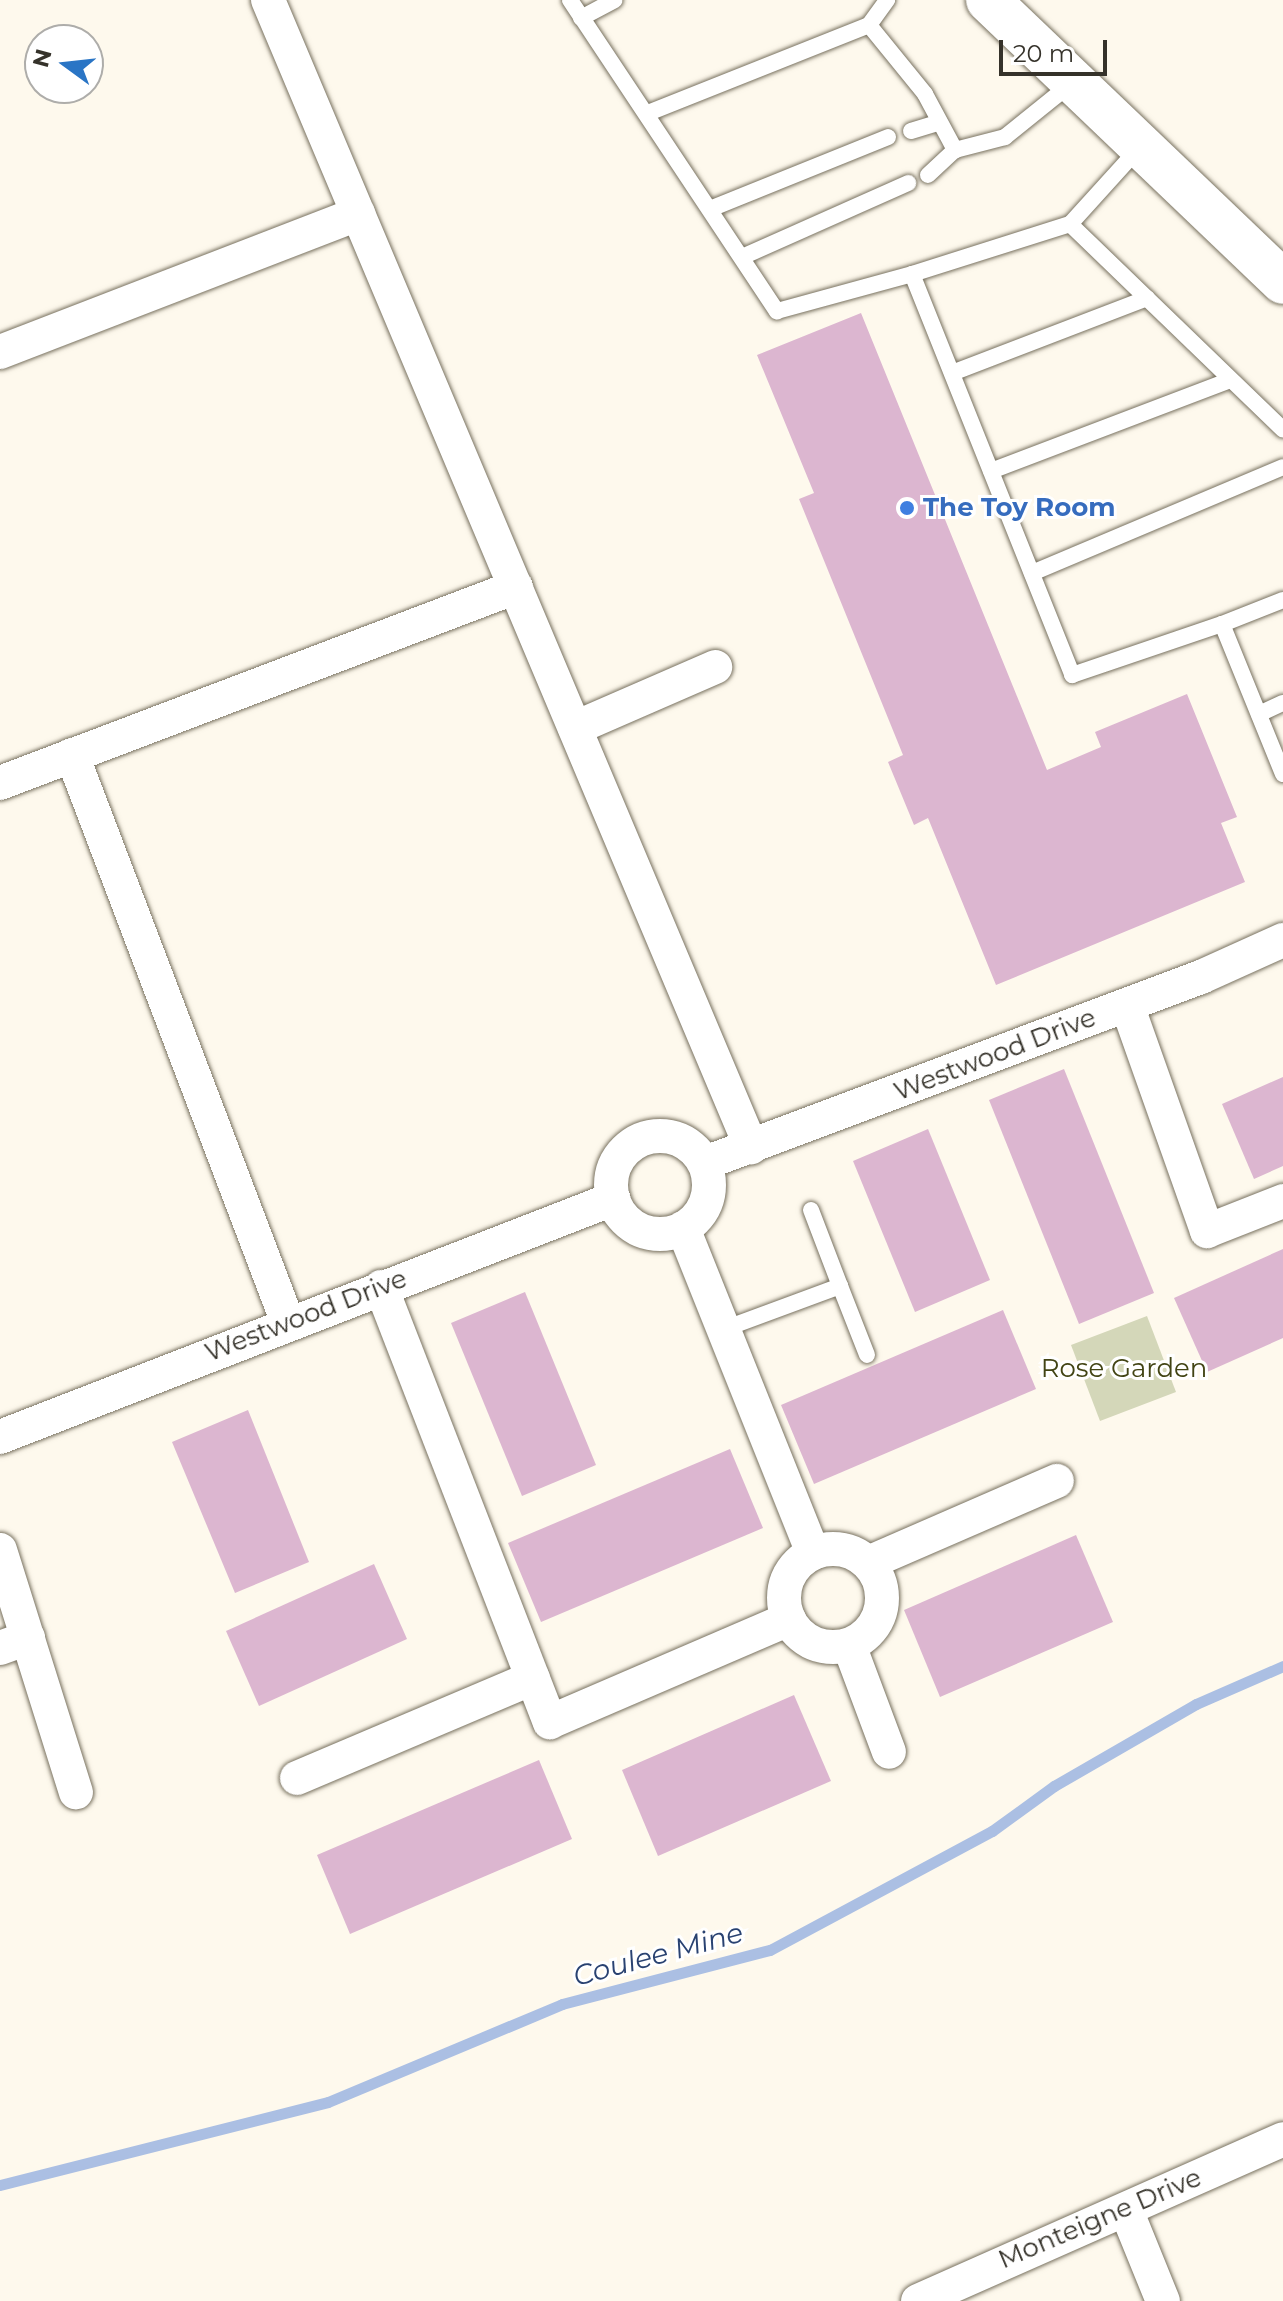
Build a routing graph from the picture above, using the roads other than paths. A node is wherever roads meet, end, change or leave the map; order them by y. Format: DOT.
graph roads {
  1 [pos="570,0"];
  2 [pos="615,0"];
  3 [pos="887,0"];
  4 [pos="988,0"];
  5 [pos="275,2"];
  6 [pos="581,18"];
  7 [pos="869,25"];
  8 [pos="1072,83"];
  9 [pos="648,113"];
  10 [pos="940,122"];
  11 [pos="911,131"];
  12 [pos="888,137"];
  13 [pos="1139,148"];
  14 [pos="955,150"];
  15 [pos="928,175"];
  16 [pos="908,183"];
  17 [pos="710,209"];
  18 [pos="358,214"];
  19 [pos="1070,224"];
  20 [pos="742,257"];
  21 [pos="912,274"];
  22 [pos="1283,282"];
  23 [pos="1147,298"];
  24 [pos="0,352"];
  25 [pos="952,373"];
  26 [pos="1230,380"];
  27 [pos="1283,430"];
  28 [pos="1283,467"];
  29 [pos="991,471"];
  30 [pos="1032,573"];
  31 [pos="516,587"];
  32 [pos="1283,600"];
  33 [pos="1222,624"];
  34 [pos="715,667"];
  35 [pos="1283,703"];
  36 [pos="1259,714"];
  37 [pos="575,728"];
  38 [pos="72,755"];
  39 [pos="1283,774"];
  40 [pos="0,783"];
  41 [pos="1283,940"];
  42 [pos="1127,1005"];
  43 [pos="751,1147"];
  44 [pos="705,1163"];
  45 [pos="613,1199"];
  46 [pos="1283,1201"];
  47 [pos="811,1210"];
  48 [pos="683,1228"];
  49 [pos="840,1286"];
  50 [pos="381,1287"];
  51 [pos="288,1323"];
  52 [pos="724,1329"];
  53 [pos="867,1355"];
  54 [pos="0,1437"];
  55 [pos="1057,1481"];
  56 [pos="0,1550"];
  57 [pos="813,1553"];
  58 [pos="868,1563"];
  59 [pos="789,1619"];
  60 [pos="14,1643"];
  61 [pos="849,1645"];
  62 [pos="533,1678"];
  63 [pos="889,1752"];
  64 [pos="297,1778"];
  65 [pos="76,1792"];
  66 [pos="1283,2139"];
  67 [pos="1126,2210"];
  68 [pos="918,2301"];
  69 [pos="1163,2301"];
  1 -- 6 [label="lane"];
  2 -- 6 [label="lane"];
  3 -- 7 [label="lane"];
  4 -- 8 [label="main road"];
  5 -- 18 [label="street"];
  6 -- 9 [label="lane"];
  7 -- 9 [label="lane"];
  7 -- 10 [label="lane"];
  8 -- 13 [label="main road"];
  8 -- 14 [label="lane"];
  9 -- 17 [label="lane"];
  10 -- 11 [label="lane"];
  10 -- 14 [label="lane"];
  12 -- 17 [label="lane"];
  13 -- 19 [label="lane"];
  13 -- 22 [label="main road"];
  14 -- 15 [label="lane"];
  16 -- 20 [label="lane"];
  17 -- 20 [label="lane"];
  18 -- 24 [label="street"];
  18 -- 31 [label="street"];
  19 -- 21 [label="lane"];
  19 -- 23 [label="lane"];
  20 -- 21 [label="lane"];
  21 -- 25 [label="lane"];
  23 -- 25 [label="lane"];
  23 -- 26 [label="lane"];
  25 -- 29 [label="lane"];
  26 -- 27 [label="lane"];
  26 -- 29 [label="lane"];
  28 -- 30 [label="lane"];
  29 -- 30 [label="lane"];
  30 -- 33 [label="lane"];
  31 -- 37 [label="street"];
  31 -- 38 [label="street"];
  32 -- 33 [label="lane"];
  33 -- 36 [label="lane"];
  34 -- 37 [label="street"];
  35 -- 36 [label="lane"];
  36 -- 39 [label="lane"];
  37 -- 43 [label="street"];
  38 -- 40 [label="street"];
  38 -- 51 [label="street"];
  41 -- 42 [label="street, Westwood Drive"];
  42 -- 43 [label="street, Westwood Drive"];
  42 -- 46 [label="street"];
  43 -- 44 [label="street, Westwood Drive"];
  44 -- 45 [label="street"];
  44 -- 48 [label="street"];
  45 -- 48 [label="street"];
  45 -- 50 [label="street, Westwood Drive"];
  47 -- 49 [label="lane"];
  48 -- 52 [label="street"];
  49 -- 52 [label="lane"];
  49 -- 53 [label="lane"];
  50 -- 51 [label="street, Westwood Drive"];
  50 -- 62 [label="street"];
  51 -- 54 [label="street, Westwood Drive"];
  52 -- 57 [label="street"];
  55 -- 58 [label="street"];
  56 -- 60 [label="street"];
  57 -- 58 [label="street"];
  57 -- 59 [label="street"];
  58 -- 61 [label="street"];
  59 -- 61 [label="street"];
  59 -- 62 [label="street"];
  60 -- 65 [label="street"];
  61 -- 63 [label="street"];
  62 -- 64 [label="street"];
  66 -- 67 [label="street, Monteigne Drive"];
  67 -- 68 [label="street, Monteigne Drive"];
  67 -- 69 [label="street"];
}
